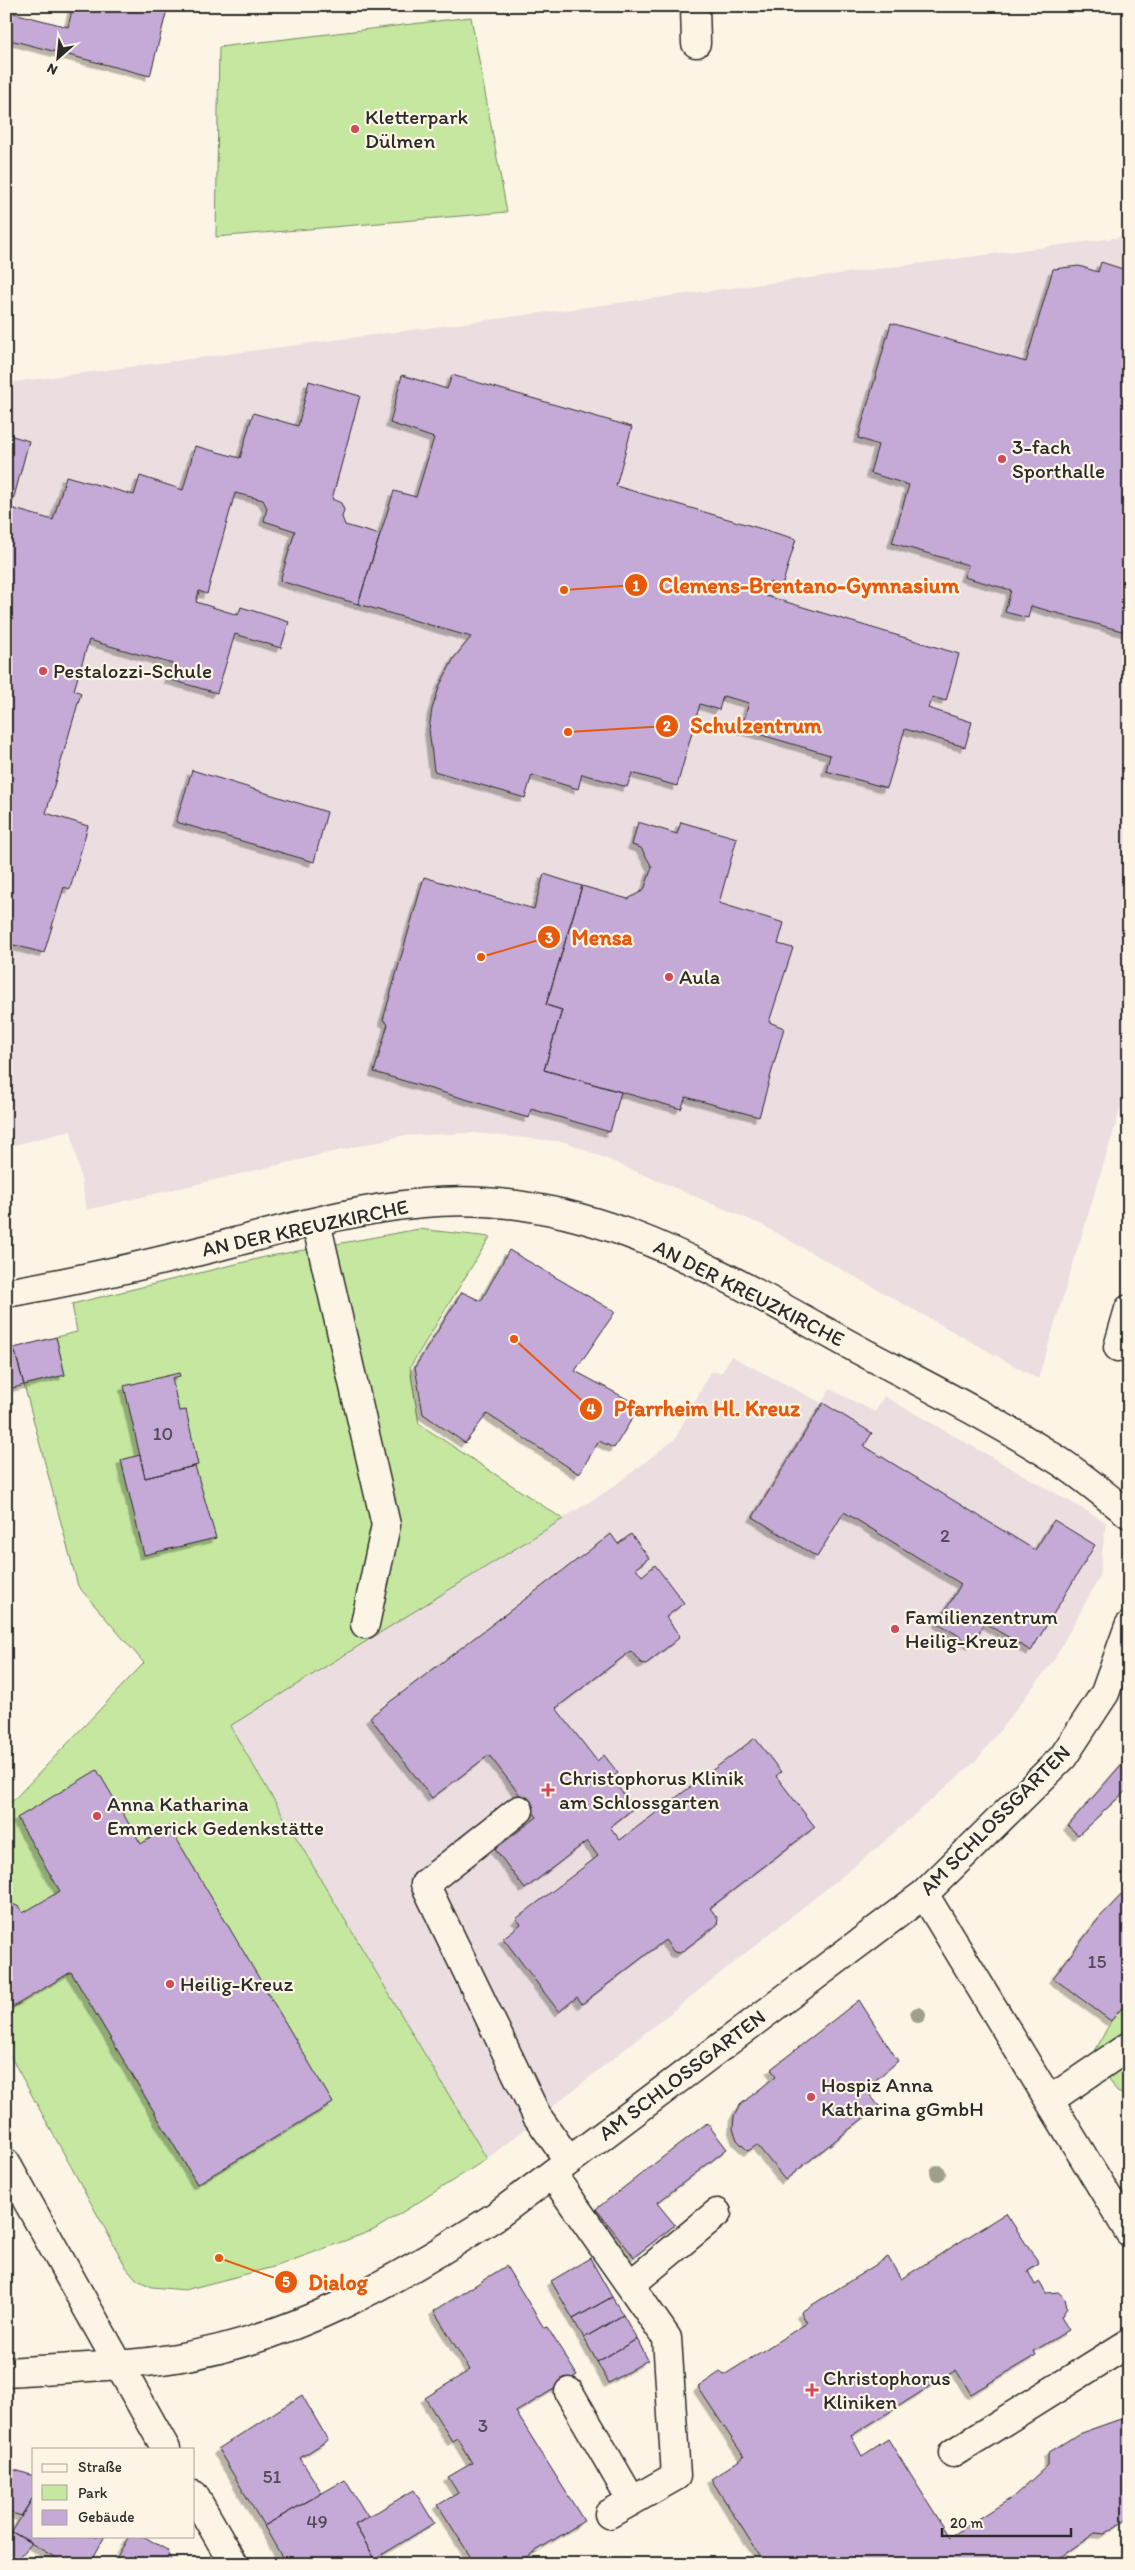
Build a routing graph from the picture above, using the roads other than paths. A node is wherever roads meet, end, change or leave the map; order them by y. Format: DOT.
graph roads {
  1 [pos="695,6"];
  2 [pos="696,43"];
  3 [pos="316,1222"];
  4 [pos="6,1293"];
  5 [pos="1129,1309"];
  6 [pos="1118,1348"];
  7 [pos="1129,1514"];
  8 [pos="365,1624"];
  9 [pos="1129,1626"];
  10 [pos="519,1810"];
  11 [pos="924,1894"];
  12 [pos="1129,2046"];
  13 [pos="1050,2100"];
  14 [pos="6,2163"];
  15 [pos="561,2168"];
  16 [pos="717,2213"];
  17 [pos="1129,2232"];
  18 [pos="630,2285"];
  19 [pos="1129,2343"];
  20 [pos="117,2364"];
  21 [pos="6,2372"];
  22 [pos="569,2392"];
  23 [pos="165,2448"];
  24 [pos="953,2453"];
  25 [pos="195,2498"];
  26 [pos="632,2501"];
  27 [pos="609,2514"];
  28 [pos="234,2564"];
  1 -- 2 [label="street"];
  3 -- 4 [label="street, AN DER KREUZKIRCHE"];
  3 -- 7 [label="street, AN DER KREUZKIRCHE"];
  3 -- 8 [label="street"];
  5 -- 6 [label="street"];
  9 -- 11 [label="street, AM SCHLOSSGARTEN"];
  10 -- 15 [label="street"];
  11 -- 13 [label="street"];
  11 -- 15 [label="street, AM SCHLOSSGARTEN"];
  12 -- 13 [label="street"];
  13 -- 17 [label="street"];
  14 -- 20 [label="street"];
  15 -- 18 [label="street"];
  15 -- 20 [label="street, AM SCHLOSSGARTEN"];
  16 -- 18 [label="street"];
  18 -- 26 [label="street"];
  19 -- 24 [label="street"];
  20 -- 21 [label="street, AM SCHLOSSGARTEN"];
  20 -- 23 [label="street"];
  22 -- 26 [label="street"];
  25 -- 28 [label="street"];
  26 -- 27 [label="street"];
}
